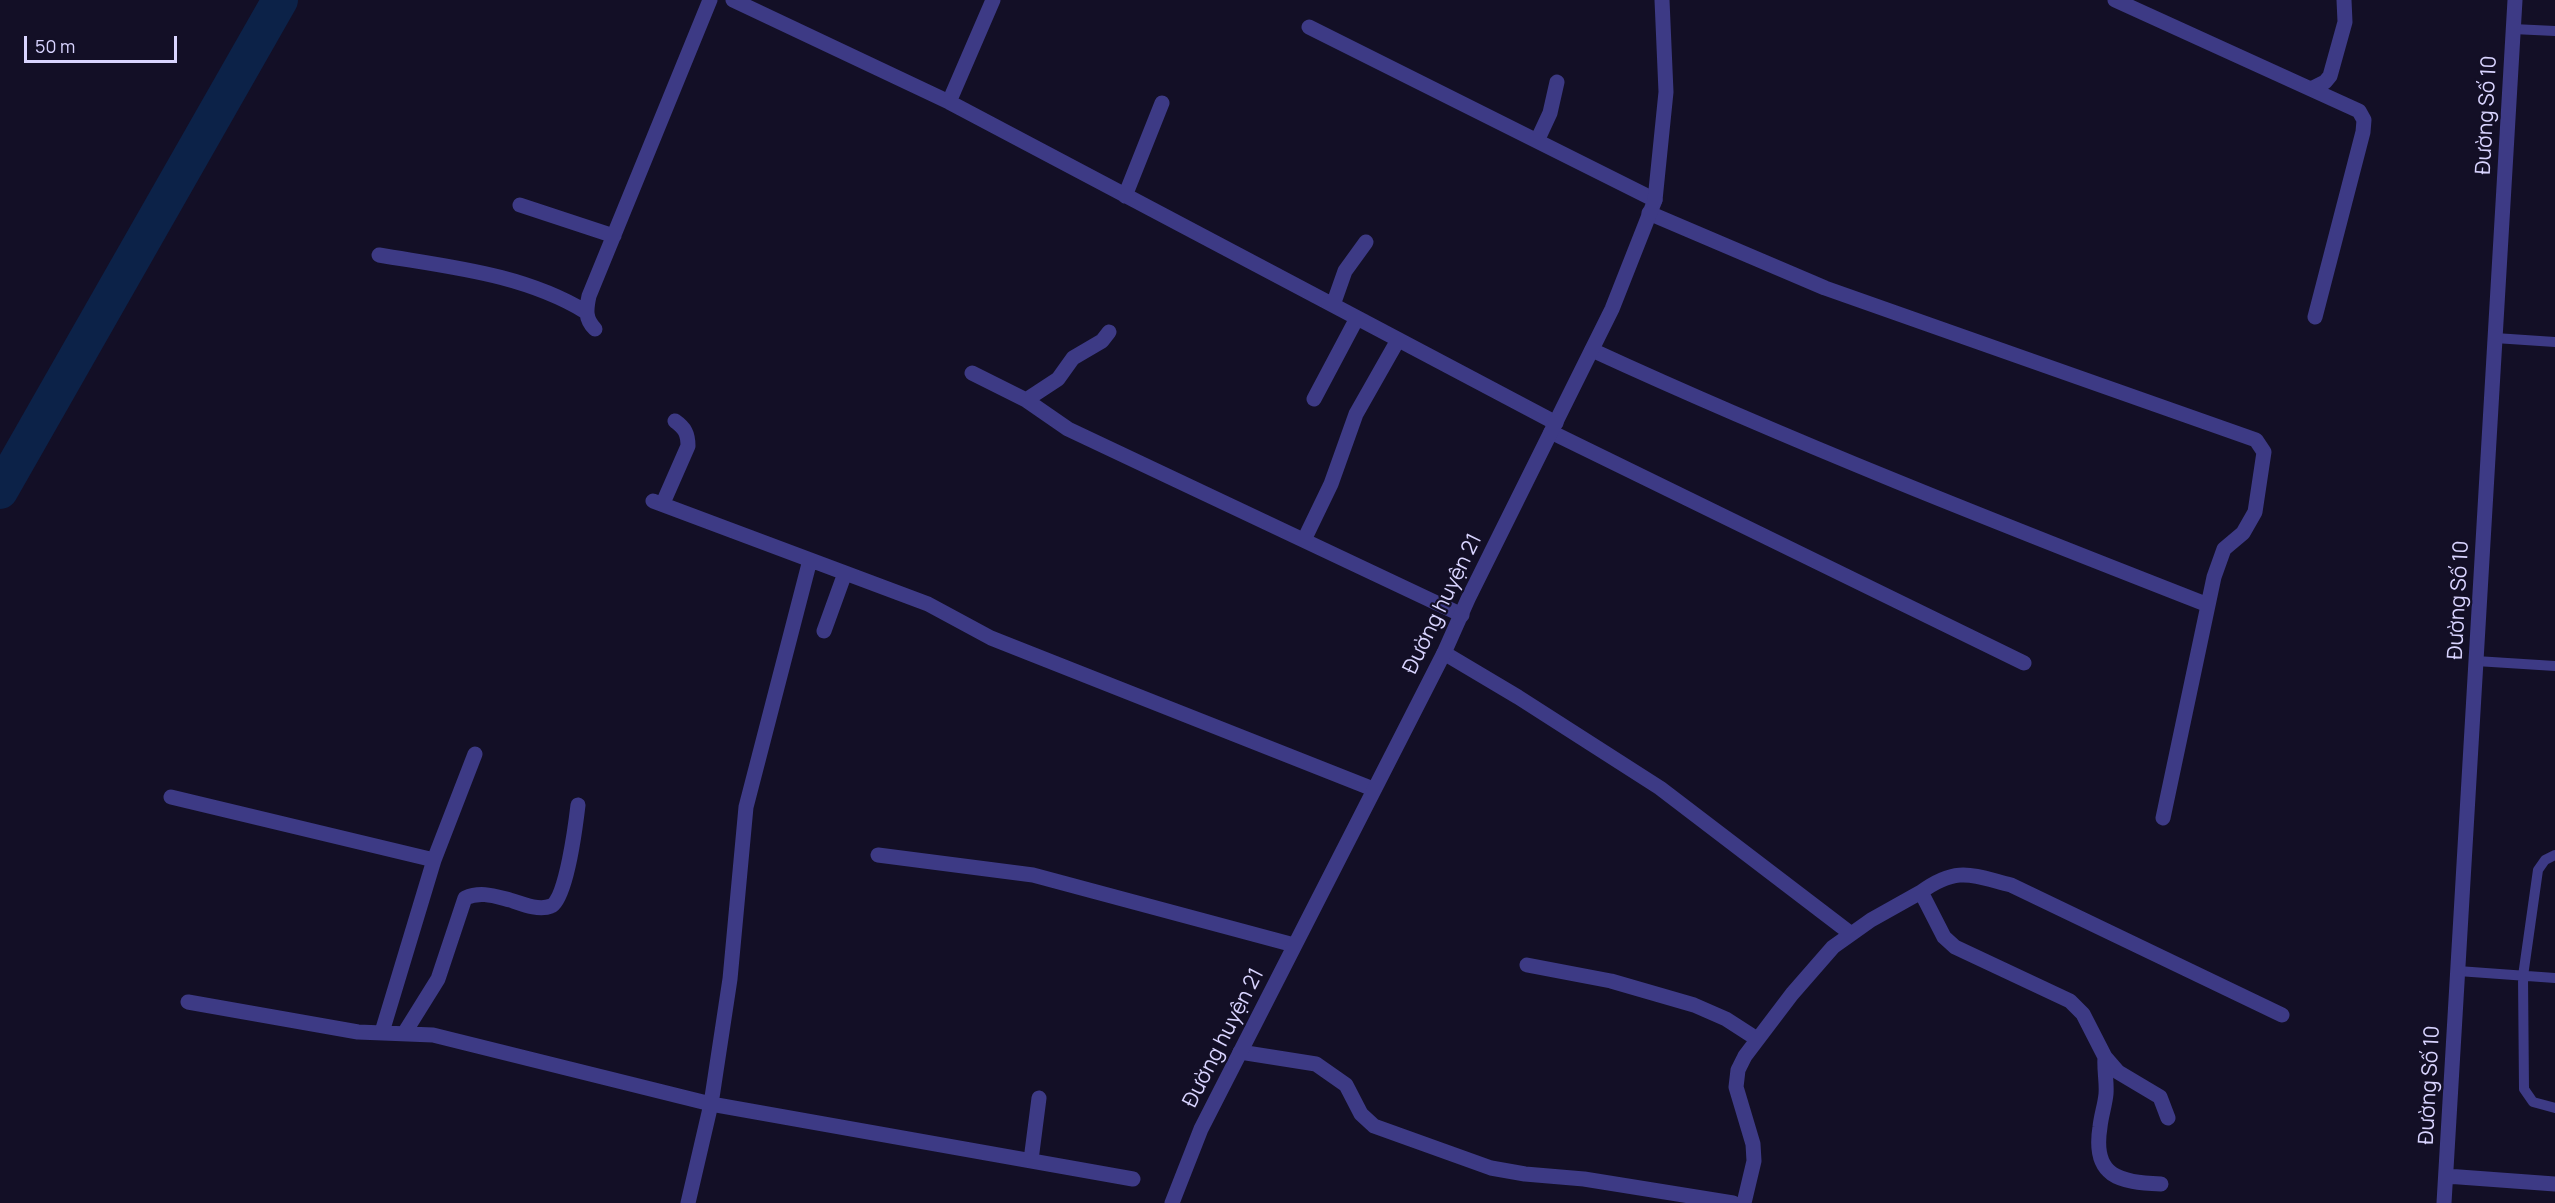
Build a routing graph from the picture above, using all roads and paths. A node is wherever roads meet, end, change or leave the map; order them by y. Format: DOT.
graph roads {
  1 [pos="710,0"];
  2 [pos="733,0"];
  3 [pos="993,0"];
  4 [pos="1662,0"];
  5 [pos="2115,0"];
  6 [pos="2344,0"];
  7 [pos="2515,0"];
  8 [pos="2138,5"];
  9 [pos="1309,27"];
  10 [pos="2513,29"];
  11 [pos="2555,31"];
  12 [pos="1557,82"];
  13 [pos="2311,89"];
  14 [pos="949,102"];
  15 [pos="1162,103"];
  16 [pos="1537,141"];
  17 [pos="1125,196"];
  18 [pos="520,205"];
  19 [pos="1652,206"];
  20 [pos="614,237"];
  21 [pos="1366,242"];
  22 [pos="379,255"];
  23 [pos="1333,305"];
  24 [pos="586,312"];
  25 [pos="2315,317"];
  26 [pos="1357,318"];
  27 [pos="595,329"];
  28 [pos="1109,332"];
  29 [pos="2495,338"];
  30 [pos="1398,340"];
  31 [pos="2555,342"];
  32 [pos="1592,350"];
  33 [pos="972,373"];
  34 [pos="1314,399"];
  35 [pos="1026,400"];
  36 [pos="675,421"];
  37 [pos="1553,428"];
  38 [pos="1304,540"];
  39 [pos="810,560"];
  40 [pos="844,573"];
  41 [pos="2208,605"];
  42 [pos="1462,615"];
  43 [pos="824,631"];
  44 [pos="1444,653"];
  45 [pos="2476,662"];
  46 [pos="2024,663"];
  47 [pos="2555,666"];
  48 [pos="475,754"];
  49 [pos="1373,789"];
  50 [pos="171,797"];
  51 [pos="578,805"];
  52 [pos="2163,818"];
  53 [pos="878,855"];
  54 [pos="2555,855"];
  55 [pos="434,860"];
  56 [pos="1921,892"];
  57 [pos="1850,933"];
  58 [pos="1294,945"];
  59 [pos="1527,965"];
  60 [pos="2458,971"];
  61 [pos="2523,975"];
  62 [pos="2555,978"];
  63 [pos="188,1002"];
  64 [pos="2282,1015"];
  65 [pos="382,1032"];
  66 [pos="405,1032"];
  67 [pos="1757,1039"];
  68 [pos="1240,1052"];
  69 [pos="2105,1057"];
  70 [pos="1039,1098"];
  71 [pos="711,1104"];
  72 [pos="2555,1108"];
  73 [pos="2168,1118"];
  74 [pos="1031,1160"];
  75 [pos="2446,1176"];
  76 [pos="1133,1179"];
  77 [pos="2161,1184"];
  78 [pos="2555,1184"];
  79 [pos="688,1203"];
  80 [pos="1172,1203"];
  81 [pos="1733,1203"];
  82 [pos="1744,1203"];
  83 [pos="2444,1203"];
  1 -- 20 [label="street"];
  2 -- 14 [label="street"];
  3 -- 14 [label="street"];
  4 -- 19 [label="street, Đường huyện 21"];
  5 -- 8 [label="street"];
  6 -- 13 [label="street"];
  7 -- 10 [label="street, Đường Số 10"];
  8 -- 13 [label="street"];
  9 -- 16 [label="street"];
  10 -- 11 [label="lane"];
  10 -- 29 [label="street, Đường Số 10"];
  12 -- 16 [label="street"];
  13 -- 25 [label="street"];
  14 -- 17 [label="street"];
  15 -- 17 [label="street"];
  16 -- 19 [label="street"];
  17 -- 23 [label="street"];
  18 -- 20 [label="street"];
  19 -- 32 [label="street, Đường huyện 21"];
  19 -- 41 [label="street"];
  20 -- 24 [label="street"];
  21 -- 23 [label="street"];
  22 -- 24 [label="street"];
  23 -- 26 [label="street"];
  24 -- 27 [label="street"];
  26 -- 30 [label="street"];
  26 -- 34 [label="street"];
  28 -- 35 [label="street"];
  29 -- 31 [label="lane"];
  29 -- 45 [label="street, Đường Số 10"];
  30 -- 37 [label="street"];
  30 -- 38 [label="street"];
  32 -- 37 [label="street, Đường huyện 21"];
  32 -- 41 [label="street"];
  33 -- 35 [label="street"];
  35 -- 38 [label="street"];
  36 -- 39 [label="street"];
  37 -- 42 [label="street, Đường huyện 21"];
  37 -- 46 [label="street"];
  38 -- 42 [label="street"];
  39 -- 40 [label="street"];
  39 -- 71 [label="street"];
  40 -- 43 [label="street"];
  40 -- 49 [label="street"];
  41 -- 52 [label="street"];
  42 -- 44 [label="street, Đường huyện 21"];
  44 -- 49 [label="street, Đường huyện 21"];
  44 -- 57 [label="street"];
  45 -- 47 [label="lane"];
  45 -- 60 [label="street, Đường Số 10"];
  48 -- 55 [label="street"];
  49 -- 58 [label="street, Đường huyện 21"];
  50 -- 55 [label="street"];
  51 -- 66 [label="street"];
  53 -- 58 [label="street"];
  54 -- 61 [label="lane"];
  55 -- 65 [label="street"];
  56 -- 57 [label="street"];
  56 -- 64 [label="street"];
  56 -- 69 [label="street"];
  57 -- 67 [label="street"];
  58 -- 68 [label="street, Đường huyện 21"];
  59 -- 67 [label="street"];
  60 -- 61 [label="lane"];
  60 -- 75 [label="street, Đường Số 10"];
  61 -- 62 [label="lane"];
  61 -- 72 [label="lane"];
  63 -- 65 [label="street"];
  65 -- 66 [label="street"];
  66 -- 71 [label="street"];
  67 -- 82 [label="street"];
  68 -- 80 [label="street, Đường huyện 21"];
  68 -- 81 [label="street"];
  69 -- 73 [label="street"];
  69 -- 77 [label="street"];
  70 -- 74 [label="street"];
  71 -- 74 [label="street"];
  71 -- 79 [label="street"];
  74 -- 76 [label="street"];
  75 -- 78 [label="street"];
  75 -- 83 [label="street, Đường Số 10"];
}
